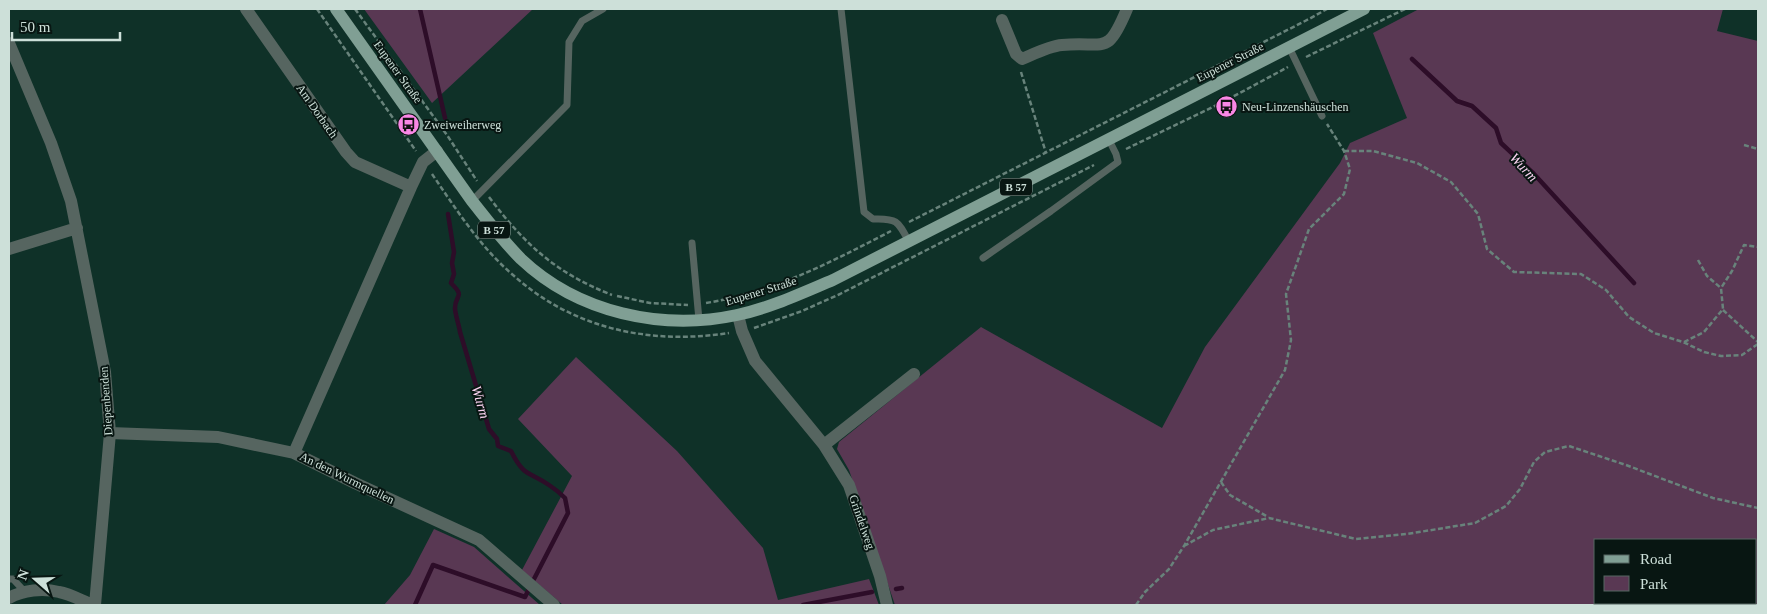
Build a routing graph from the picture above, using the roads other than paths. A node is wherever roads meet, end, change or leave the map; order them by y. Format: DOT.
graph roads {
  1 [pos="246,9"];
  2 [pos="336,9"];
  3 [pos="603,9"];
  4 [pos="842,9"];
  5 [pos="1128,9"];
  6 [pos="1364,9"];
  7 [pos="1002,20"];
  8 [pos="9,42"];
  9 [pos="1289,47"];
  10 [pos="1322,116"];
  11 [pos="1109,140"];
  12 [pos="437,151"];
  13 [pos="411,187"];
  14 [pos="472,201"];
  15 [pos="77,228"];
  16 [pos="909,242"];
  17 [pos="692,243"];
  18 [pos="9,249"];
  19 [pos="983,258"];
  20 [pos="738,315"];
  21 [pos="699,320"];
  22 [pos="914,374"];
  23 [pos="110,433"];
  24 [pos="824,445"];
  25 [pos="294,453"];
  26 [pos="9,579"];
  27 [pos="25,592"];
  28 [pos="9,598"];
  29 [pos="94,605"];
  30 [pos="554,605"];
  31 [pos="887,605"];
  1 -- 13 [label="street, Am Dorbach"];
  2 -- 12 [label="main road, Eupener Straße / B 57"];
  3 -- 14 [label="lane"];
  4 -- 16 [label="lane"];
  5 -- 7 [label="street"];
  6 -- 9 [label="main road, Eupener Straße / B 57"];
  8 -- 15 [label="street, Diepenbenden"];
  9 -- 10 [label="lane"];
  9 -- 11 [label="main road, Eupener Straße / B 57"];
  11 -- 16 [label="main road, Eupener Straße / B 57"];
  11 -- 19 [label="lane"];
  12 -- 13 [label="street"];
  12 -- 14 [label="main road, Eupener Straße / B 57"];
  13 -- 25 [label="street"];
  14 -- 21 [label="main road, Eupener Straße / B 57"];
  15 -- 18 [label="street"];
  15 -- 23 [label="street, Diepenbenden"];
  16 -- 20 [label="main road, Eupener Straße / B 57"];
  17 -- 21 [label="lane"];
  20 -- 21 [label="main road, Eupener Straße / B 57"];
  20 -- 24 [label="street, Grindelweg"];
  22 -- 24 [label="street"];
  23 -- 25 [label="street, An den Wurmquellen"];
  23 -- 29 [label="street, Diepenbenden"];
  24 -- 31 [label="street, Grindelweg"];
  25 -- 30 [label="street, An den Wurmquellen"];
  26 -- 27 [label="lane"];
  27 -- 28 [label="street, Diepenbenden"];
  27 -- 29 [label="street, Diepenbenden"];
}
